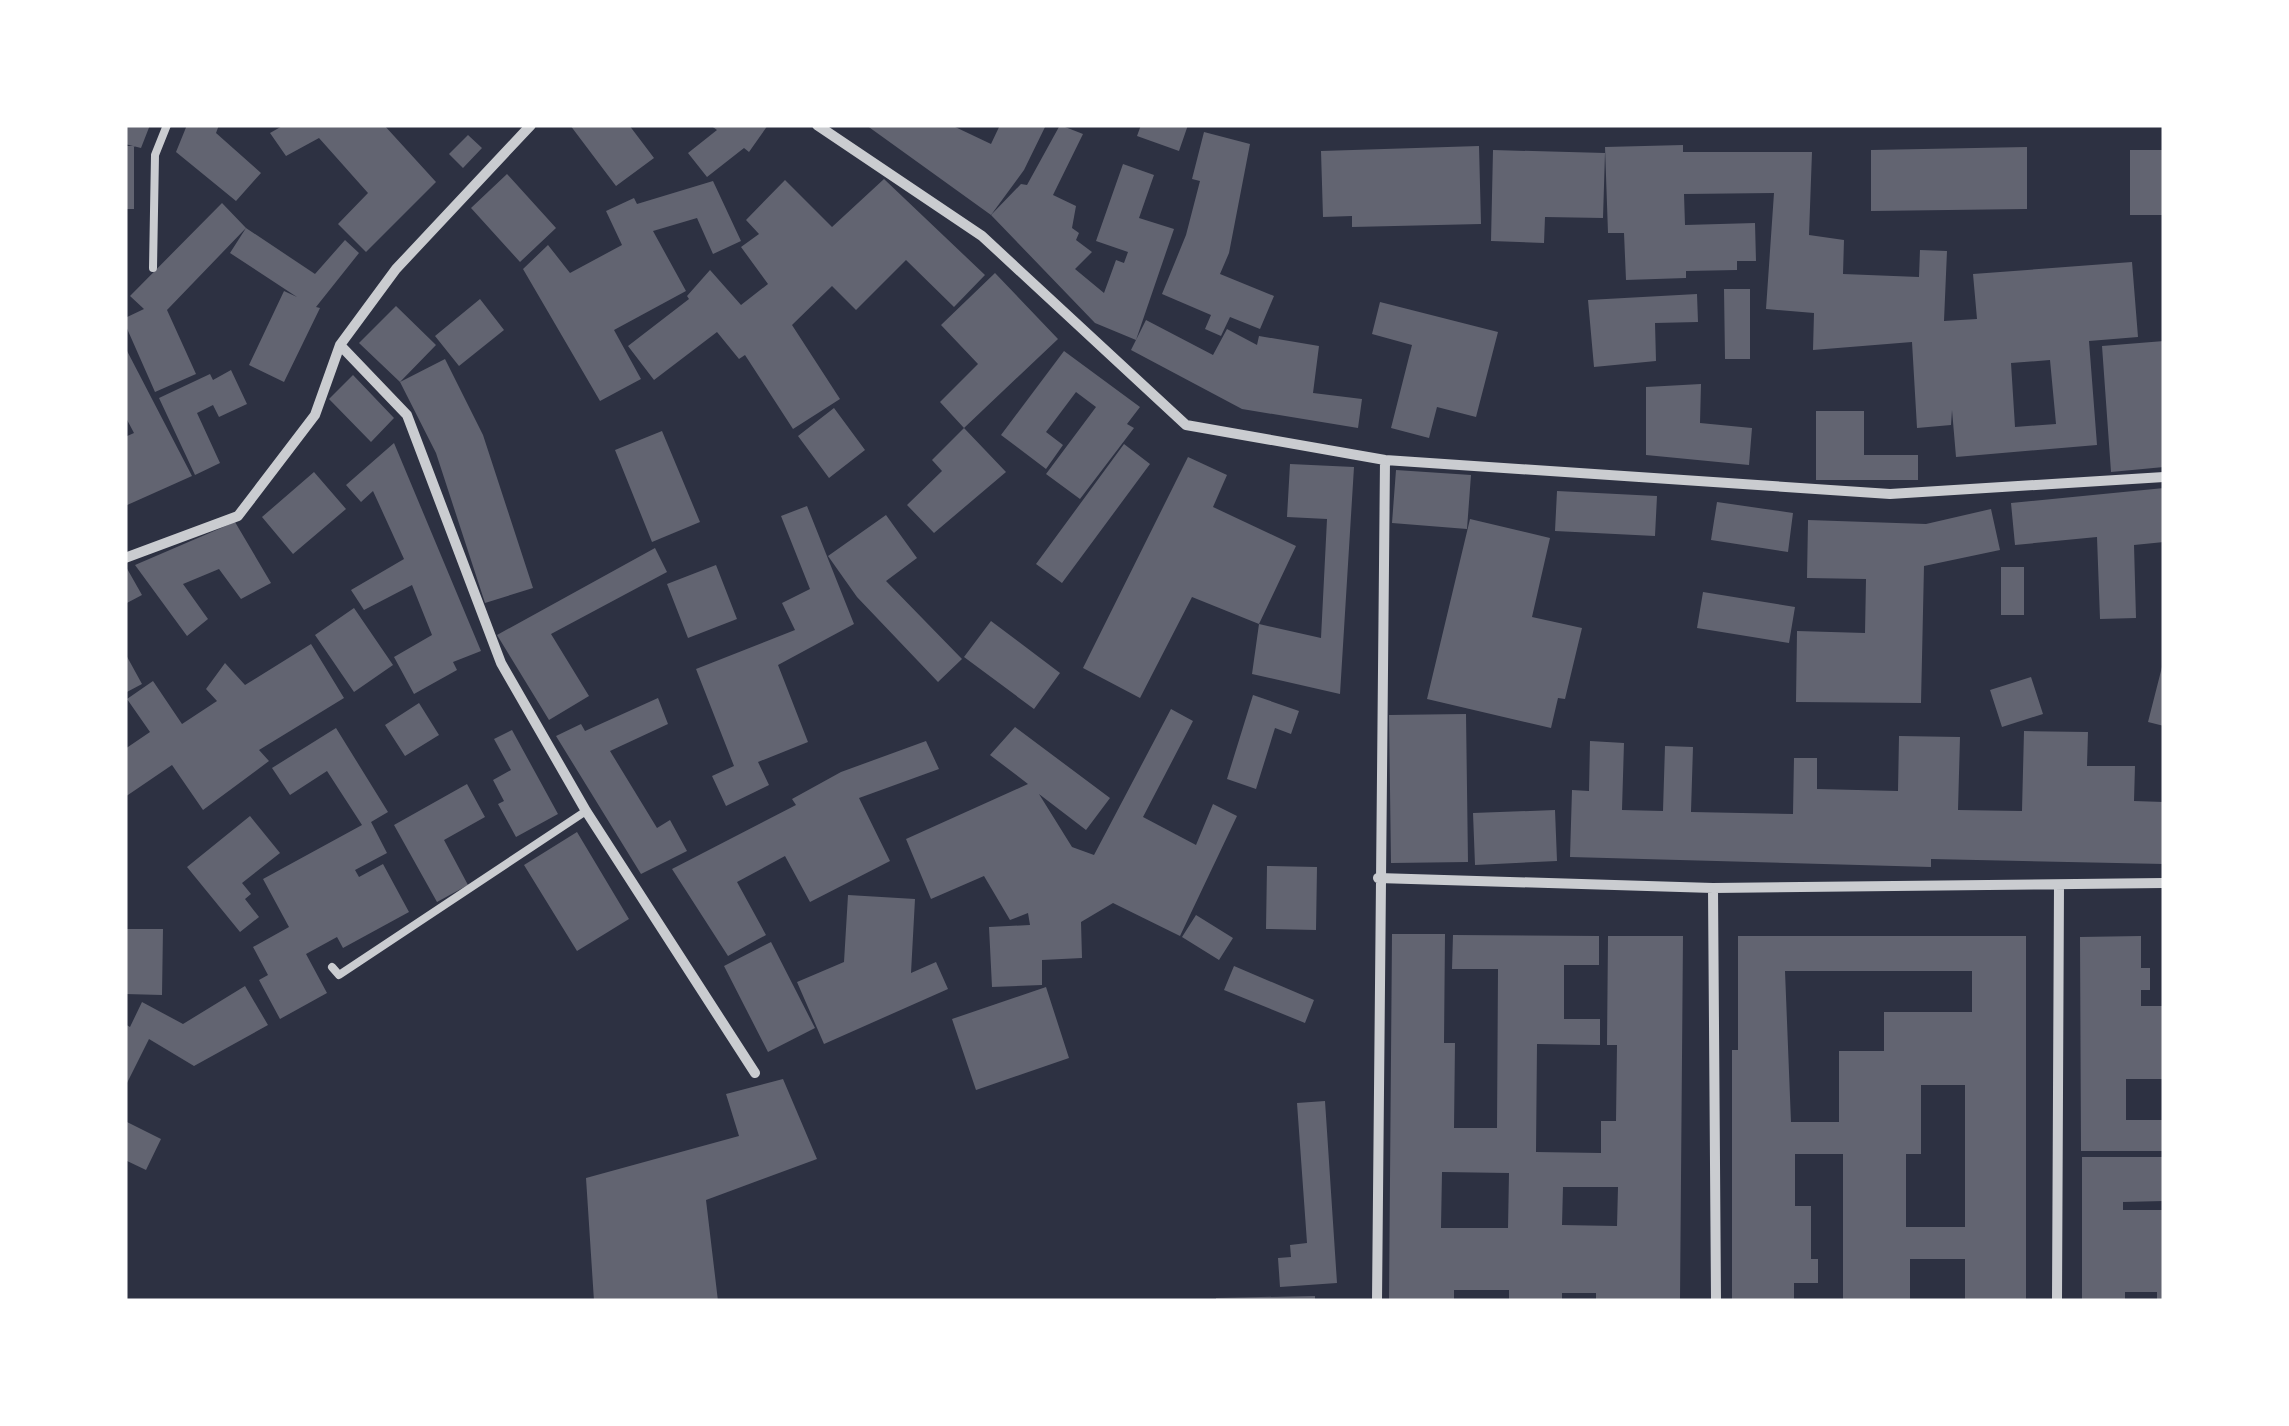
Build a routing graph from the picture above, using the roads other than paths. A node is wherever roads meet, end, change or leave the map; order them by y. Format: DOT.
graph roads {
  1 [pos="167,125"];
  2 [pos="532,125"];
  3 [pos="817,125"];
  4 [pos="153,268"];
  5 [pos="340,345"];
  6 [pos="1386,460"];
  7 [pos="2164,476"];
  8 [pos="125,558"];
  9 [pos="586,811"];
  10 [pos="1378,878"];
  11 [pos="2164,883"];
  12 [pos="2058,885"];
  13 [pos="1713,888"];
  14 [pos="332,967"];
  15 [pos="756,1073"];
  16 [pos="1377,1301"];
  17 [pos="1716,1301"];
  18 [pos="2058,1301"];
  1 -- 4 [label="lane"];
  2 -- 5 [label="street"];
  3 -- 6 [label="street"];
  5 -- 8 [label="street"];
  5 -- 9 [label="street"];
  6 -- 7 [label="street"];
  6 -- 10 [label="street"];
  9 -- 14 [label="lane"];
  9 -- 15 [label="street"];
  10 -- 13 [label="street"];
  10 -- 16 [label="street"];
  11 -- 12 [label="street"];
  12 -- 13 [label="street"];
  12 -- 18 [label="street"];
  13 -- 17 [label="street"];
}
